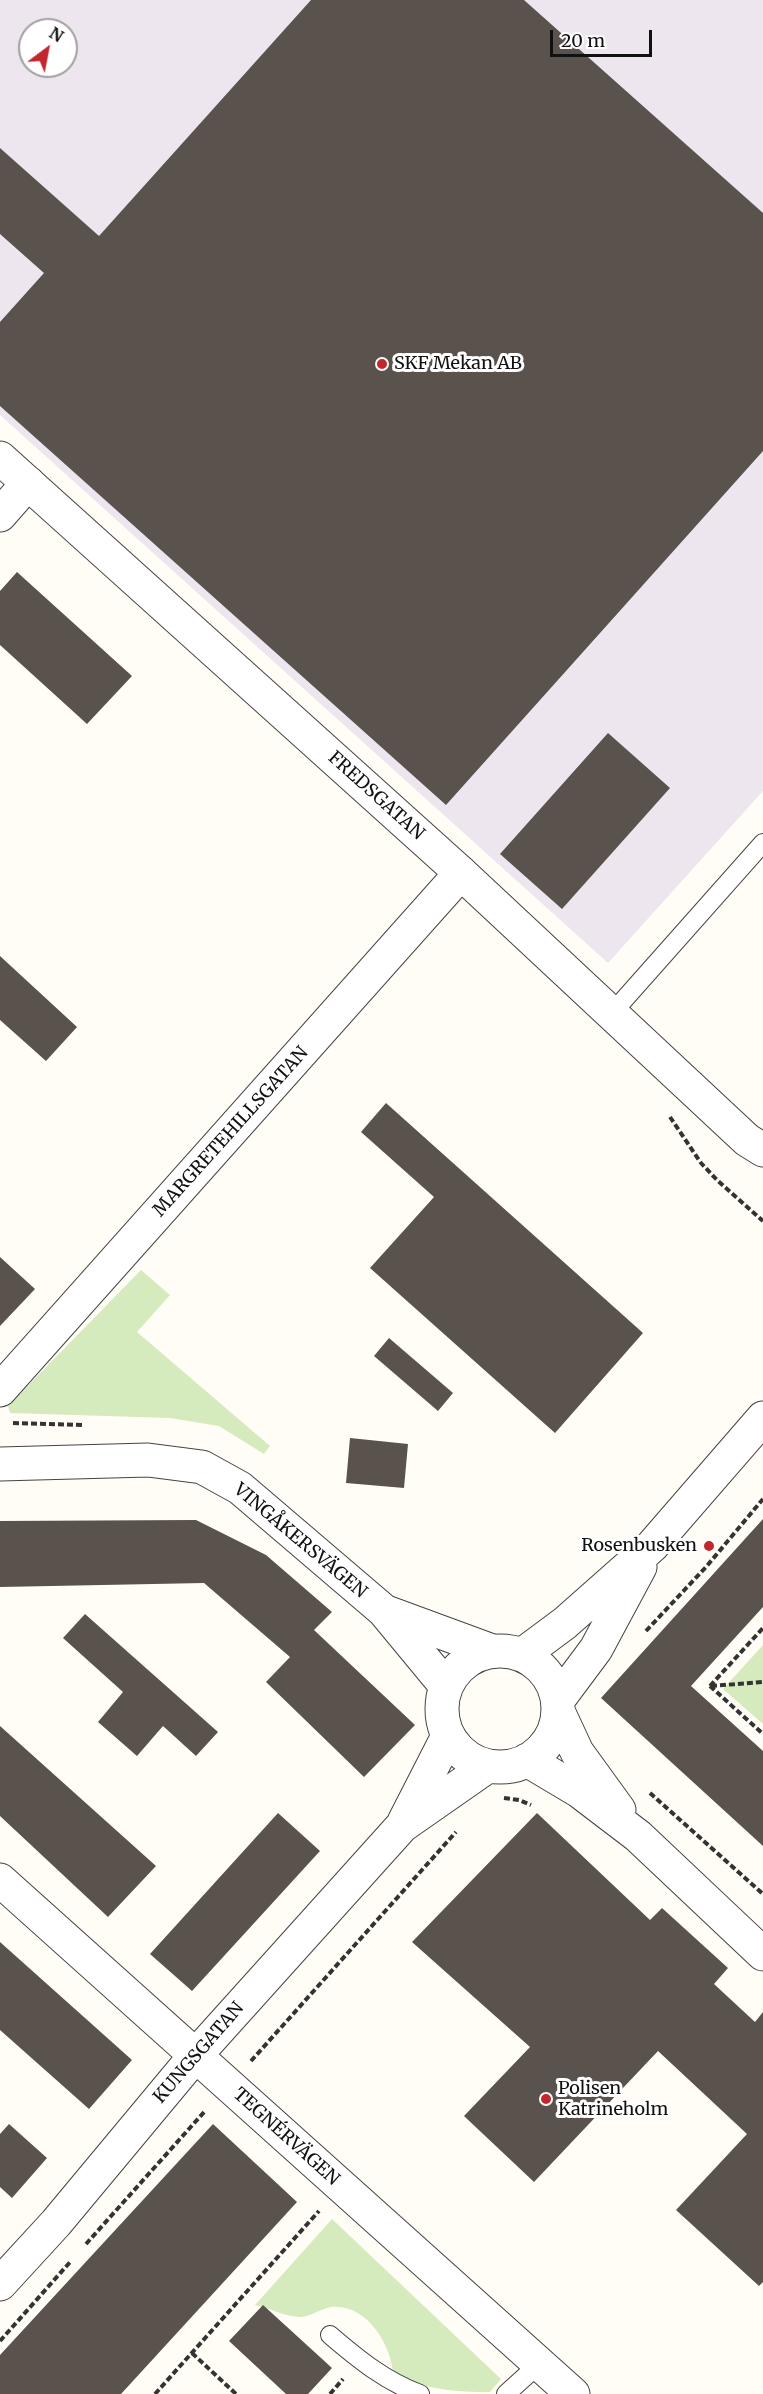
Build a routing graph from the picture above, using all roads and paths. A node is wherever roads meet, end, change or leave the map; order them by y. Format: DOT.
graph roads {
  1 [pos="0,458"];
  2 [pos="28,483"];
  3 [pos="0,515"];
  4 [pos="763,843"];
  5 [pos="461,873"];
  6 [pos="613,1012"];
  7 [pos="758,1151"];
  8 [pos="0,1390"];
  9 [pos="763,1418"];
  10 [pos="0,1464"];
  11 [pos="763,1499"];
  12 [pos="652,1546"];
  13 [pos="384,1611"];
  14 [pos="763,1628"];
  15 [pos="640,1639"];
  16 [pos="507,1653"];
  17 [pos="763,1682"];
  18 [pos="446,1686"];
  19 [pos="710,1686"];
  20 [pos="558,1706"];
  21 [pos="763,1734"];
  22 [pos="448,1736"];
  23 [pos="527,1760"];
  24 [pos="488,1766"];
  25 [pos="650,1792"];
  26 [pos="498,1798"];
  27 [pos="541,1809"];
  28 [pos="402,1826"];
  29 [pos="462,1826"];
  30 [pos="638,1836"];
  31 [pos="0,1880"];
  32 [pos="763,1894"];
  33 [pos="763,1953"];
  34 [pos="195,2056"];
  35 [pos="228,2086"];
  36 [pos="342,2187"];
  37 [pos="0,2284"];
  38 [pos="330,2335"];
  39 [pos="0,2341"];
  40 [pos="192,2353"];
  41 [pos="539,2364"];
  42 [pos="155,2394"];
  43 [pos="236,2394"];
  44 [pos="420,2394"];
  45 [pos="506,2394"];
  46 [pos="573,2394"];
  1 -- 2 [label="street, FREDSGATAN"];
  2 -- 3 [label="street"];
  2 -- 5 [label="street, FREDSGATAN"];
  4 -- 6 [label="lane"];
  5 -- 6 [label="street, FREDSGATAN"];
  5 -- 8 [label="street, MARGRETEHILLSGATAN"];
  6 -- 7 [label="street, FREDSGATAN"];
  9 -- 12 [label="street"];
  10 -- 13 [label="street, VINGÅKERSVÄGEN"];
  11 -- 15 [label="path"];
  12 -- 16 [label="street"];
  12 -- 20 [label="street"];
  13 -- 16 [label="street, VINGÅKERSVÄGEN"];
  13 -- 18 [label="street, VINGÅKERSVÄGEN"];
  14 -- 19 [label="path"];
  16 -- 18 [label="street"];
  16 -- 20 [label="street"];
  17 -- 19 [label="path"];
  18 -- 22 [label="street"];
  19 -- 21 [label="path"];
  20 -- 23 [label="street"];
  20 -- 30 [label="street"];
  22 -- 24 [label="street"];
  22 -- 28 [label="street, KUNGSGATAN"];
  23 -- 24 [label="street"];
  23 -- 30 [label="street"];
  24 -- 28 [label="street, KUNGSGATAN"];
  25 -- 32 [label="path"];
  26 -- 27 [label="path"];
  28 -- 34 [label="street, KUNGSGATAN"];
  29 -- 35 [label="path"];
  30 -- 33 [label="street"];
  31 -- 34 [label="street, TEGNÉRVÄGEN"];
  34 -- 35 [label="street, TEGNÉRVÄGEN"];
  34 -- 37 [label="street, KUNGSGATAN"];
  35 -- 36 [label="street, TEGNÉRVÄGEN"];
  35 -- 39 [label="path"];
  36 -- 40 [label="path"];
  36 -- 41 [label="street, TEGNÉRVÄGEN"];
  38 -- 44 [label="lane"];
  40 -- 42 [label="path"];
  40 -- 43 [label="path"];
  41 -- 45 [label="lane"];
  41 -- 46 [label="street, TEGNÉRVÄGEN"];
}
